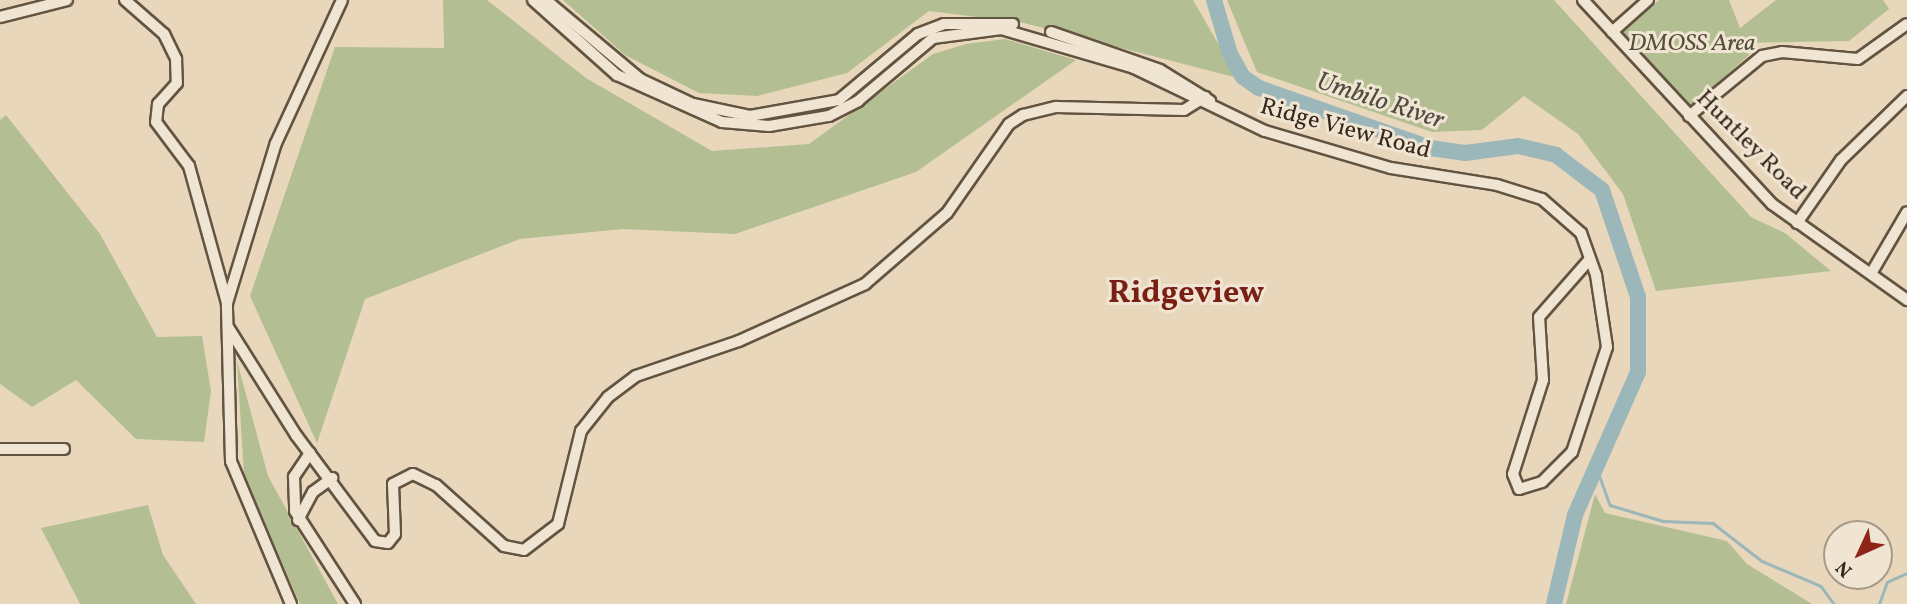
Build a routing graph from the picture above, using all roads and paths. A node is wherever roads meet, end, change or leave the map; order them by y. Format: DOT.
graph roads {
  1 [pos="67,0"];
  2 [pos="125,0"];
  3 [pos="342,0"];
  4 [pos="533,0"];
  5 [pos="546,0"];
  6 [pos="1583,0"];
  7 [pos="1648,0"];
  8 [pos="552,12"];
  9 [pos="0,18"];
  10 [pos="1907,24"];
  11 [pos="1612,32"];
  12 [pos="1907,96"];
  13 [pos="1204,99"];
  14 [pos="1689,116"];
  15 [pos="1907,212"];
  16 [pos="1797,223"];
  17 [pos="1590,259"];
  18 [pos="1872,272"];
  19 [pos="1907,300"];
  20 [pos="227,303"];
  21 [pos="228,327"];
  22 [pos="0,449"];
  23 [pos="64,449"];
  24 [pos="310,453"];
  25 [pos="332,478"];
  26 [pos="298,520"];
  27 [pos="291,604"];
  28 [pos="355,604"];
  1 -- 9 [label="street"];
  2 -- 20 [label="street"];
  3 -- 20 [label="street"];
  4 -- 8 [label="street, Ridge View Road"];
  5 -- 8 [label="street, Ridge View Road"];
  6 -- 11 [label="street, Huntley Road"];
  7 -- 11 [label="street"];
  8 -- 13 [label="street, Ridge View Road"];
  10 -- 14 [label="street"];
  11 -- 14 [label="street, Huntley Road"];
  12 -- 16 [label="street"];
  13 -- 17 [label="street, Ridge View Road"];
  13 -- 25 [label="street"];
  14 -- 16 [label="street, Huntley Road"];
  15 -- 18 [label="street"];
  16 -- 18 [label="street, Huntley Road"];
  17 -- 17 [label="street, Ridge View Road"];
  18 -- 19 [label="street, Huntley Road"];
  20 -- 21 [label="street"];
  21 -- 24 [label="street"];
  21 -- 27 [label="street"];
  22 -- 23 [label="street"];
  24 -- 25 [label="street"];
  24 -- 26 [label="street"];
  25 -- 26 [label="street"];
  26 -- 28 [label="street"];
}
